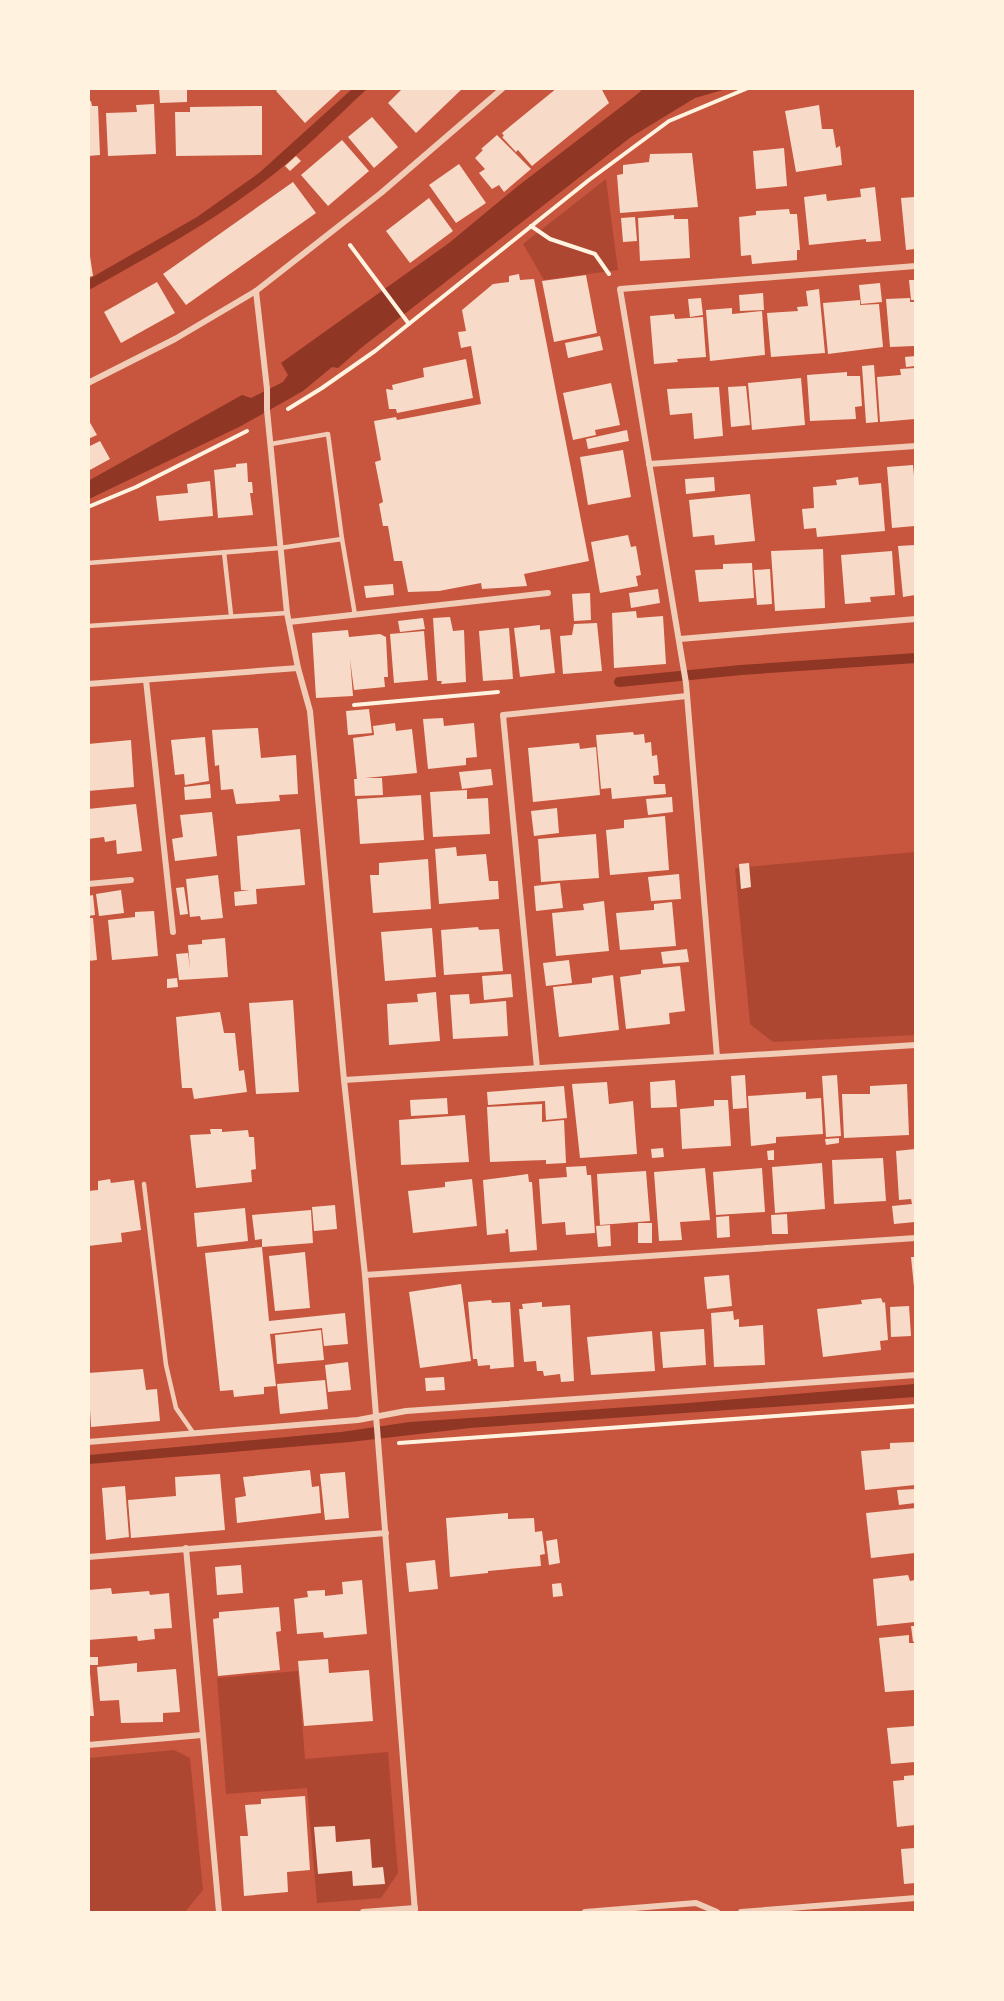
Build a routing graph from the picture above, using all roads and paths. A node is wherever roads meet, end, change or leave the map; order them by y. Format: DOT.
graph roads {
  1 [pos="503,88"];
  2 [pos="748,88"];
  3 [pos="531,226"];
  4 [pos="336,228"];
  5 [pos="915,266"];
  6 [pos="620,289"];
  7 [pos="256,291"];
  8 [pos="409,324"];
  9 [pos="88,383"];
  10 [pos="268,420"];
  11 [pos="271,444"];
  12 [pos="915,446"];
  13 [pos="649,464"];
  14 [pos="88,507"];
  15 [pos="342,538"];
  16 [pos="280,548"];
  17 [pos="224,552"];
  18 [pos="88,563"];
  19 [pos="548,593"];
  20 [pos="287,613"];
  21 [pos="231,615"];
  22 [pos="355,615"];
  23 [pos="915,619"];
  24 [pos="289,622"];
  25 [pos="88,626"];
  26 [pos="680,639"];
  27 [pos="298,668"];
  28 [pos="146,680"];
  29 [pos="88,684"];
  30 [pos="687,696"];
  31 [pos="131,880"];
  32 [pos="88,884"];
  33 [pos="173,932"];
  34 [pos="915,1045"];
  35 [pos="717,1057"];
  36 [pos="537,1068"];
  37 [pos="344,1080"];
  38 [pos="144,1184"];
  39 [pos="915,1238"];
  40 [pos="365,1275"];
  41 [pos="915,1375"];
  42 [pos="866,1402"];
  43 [pos="915,1406"];
  44 [pos="866,1410"];
  45 [pos="375,1416"];
  46 [pos="194,1434"];
  47 [pos="88,1442"];
  48 [pos="393,1443"];
  49 [pos="386,1533"];
  50 [pos="186,1548"];
  51 [pos="88,1557"];
  52 [pos="202,1735"];
  53 [pos="88,1745"];
  54 [pos="915,1898"];
  55 [pos="696,1903"];
  56 [pos="415,1910"];
  57 [pos="219,1912"];
  58 [pos="363,1912"];
  59 [pos="585,1912"];
  60 [pos="699,1912"];
  61 [pos="717,1912"];
  62 [pos="741,1912"];
  1 -- 4 [label="street"];
  2 -- 3 [label="path"];
  3 -- 6 [label="path"];
  3 -- 8 [label="path"];
  4 -- 7 [label="street"];
  4 -- 8 [label="path"];
  5 -- 6 [label="street"];
  6 -- 13 [label="street"];
  7 -- 9 [label="street"];
  7 -- 10 [label="street"];
  8 -- 10 [label="path"];
  10 -- 11 [label="street"];
  10 -- 14 [label="path"];
  11 -- 15 [label="lane"];
  11 -- 16 [label="street"];
  12 -- 13 [label="street"];
  13 -- 26 [label="street"];
  15 -- 16 [label="lane"];
  15 -- 22 [label="lane"];
  16 -- 17 [label="lane"];
  16 -- 20 [label="street"];
  17 -- 18 [label="lane"];
  17 -- 21 [label="lane"];
  19 -- 22 [label="street"];
  20 -- 21 [label="lane"];
  20 -- 24 [label="street"];
  21 -- 25 [label="lane"];
  22 -- 24 [label="street"];
  23 -- 26 [label="street"];
  24 -- 27 [label="street"];
  26 -- 30 [label="street"];
  27 -- 28 [label="street"];
  27 -- 37 [label="street"];
  28 -- 29 [label="street"];
  28 -- 33 [label="street"];
  30 -- 35 [label="street"];
  30 -- 36 [label="street"];
  31 -- 32 [label="street"];
  34 -- 35 [label="street"];
  35 -- 36 [label="street"];
  36 -- 37 [label="street"];
  37 -- 40 [label="street"];
  38 -- 46 [label="lane"];
  39 -- 40 [label="street"];
  40 -- 45 [label="street"];
  41 -- 45 [label="street"];
  42 -- 44 [label="path"];
  43 -- 44 [label="path"];
  44 -- 48 [label="path"];
  45 -- 46 [label="street"];
  45 -- 49 [label="street"];
  46 -- 47 [label="street"];
  49 -- 50 [label="street"];
  49 -- 56 [label="street"];
  50 -- 51 [label="street"];
  50 -- 52 [label="street"];
  52 -- 53 [label="street"];
  52 -- 57 [label="street"];
  54 -- 62 [label="street"];
  55 -- 59 [label="street"];
  55 -- 60 [label="street"];
  55 -- 61 [label="street"];
  56 -- 58 [label="street"];
}
